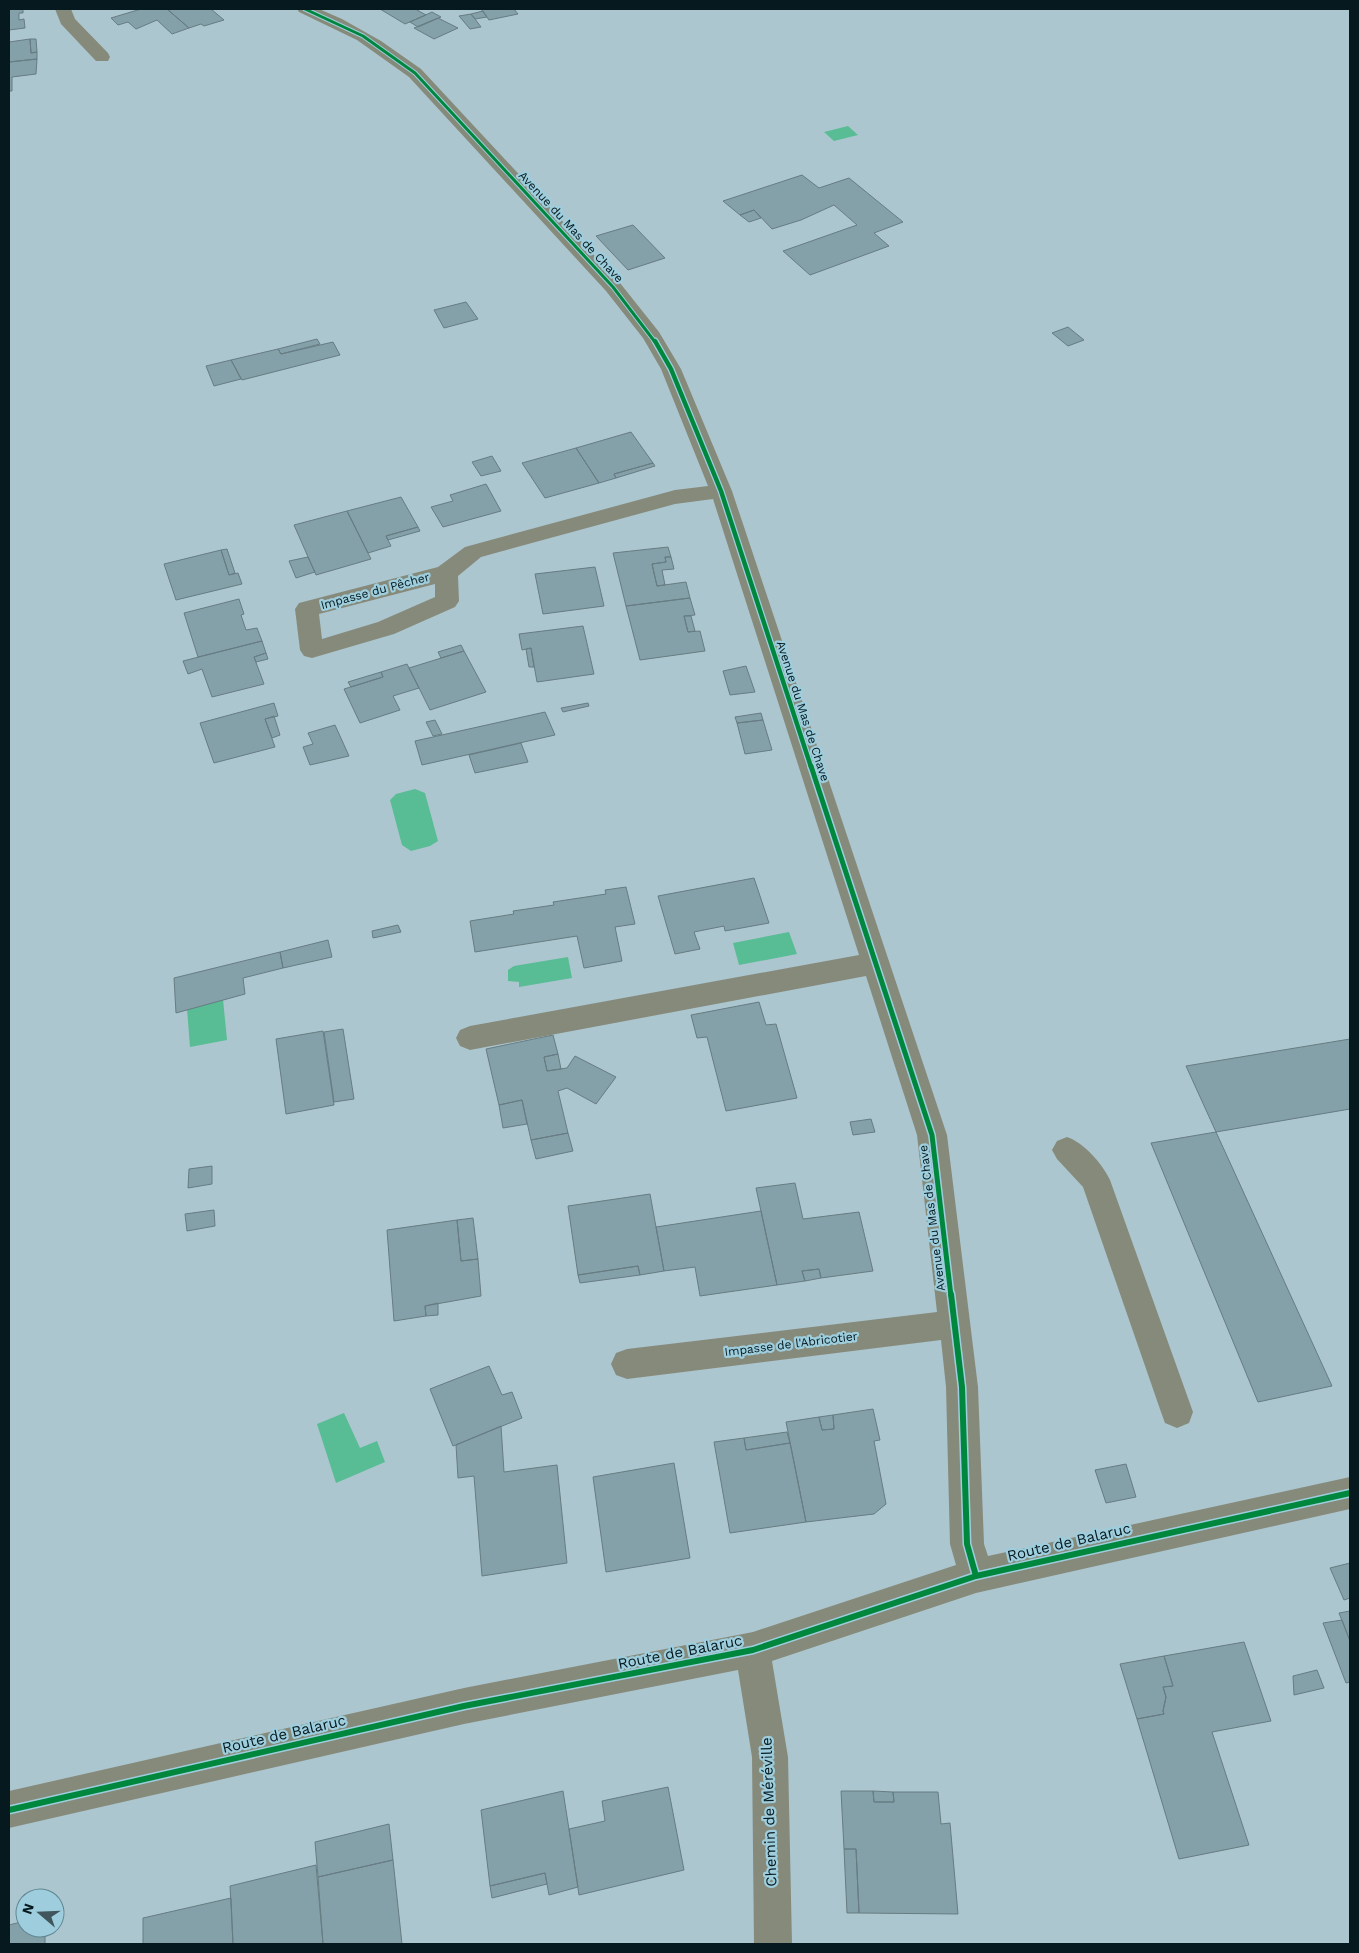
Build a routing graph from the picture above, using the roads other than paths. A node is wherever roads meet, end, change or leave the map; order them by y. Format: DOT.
graph roads {
  1 [pos="63,9"];
  2 [pos="319,11"];
  3 [pos="102,57"];
  4 [pos="721,491"];
  5 [pos="446,573"];
  6 [pos="875,962"];
  7 [pos="470,1038"];
  8 [pos="1067,1150"];
  9 [pos="955,1324"];
  10 [pos="628,1364"];
  11 [pos="1177,1412"];
  12 [pos="1350,1493"];
  13 [pos="976,1576"];
  14 [pos="754,1650"];
  15 [pos="9,1810"];
  16 [pos="773,1944"];
  1 -- 3 [label="street"];
  2 -- 4 [label="street, Avenue du Mas de Chave"];
  4 -- 5 [label="street, Impasse du Pêcher"];
  4 -- 6 [label="street, Avenue du Mas de Chave"];
  5 -- 5 [label="street, Impasse du Pêcher"];
  6 -- 7 [label="street"];
  6 -- 9 [label="street, Avenue du Mas de Chave"];
  8 -- 11 [label="street"];
  9 -- 10 [label="street, Impasse de l'Abricotier"];
  9 -- 13 [label="street, Avenue du Mas de Chave"];
  12 -- 13 [label="street, Route de Balaruc"];
  13 -- 14 [label="street, Route de Balaruc"];
  14 -- 15 [label="street, Route de Balaruc"];
  14 -- 16 [label="street, Chemin de Méréville"];
}
